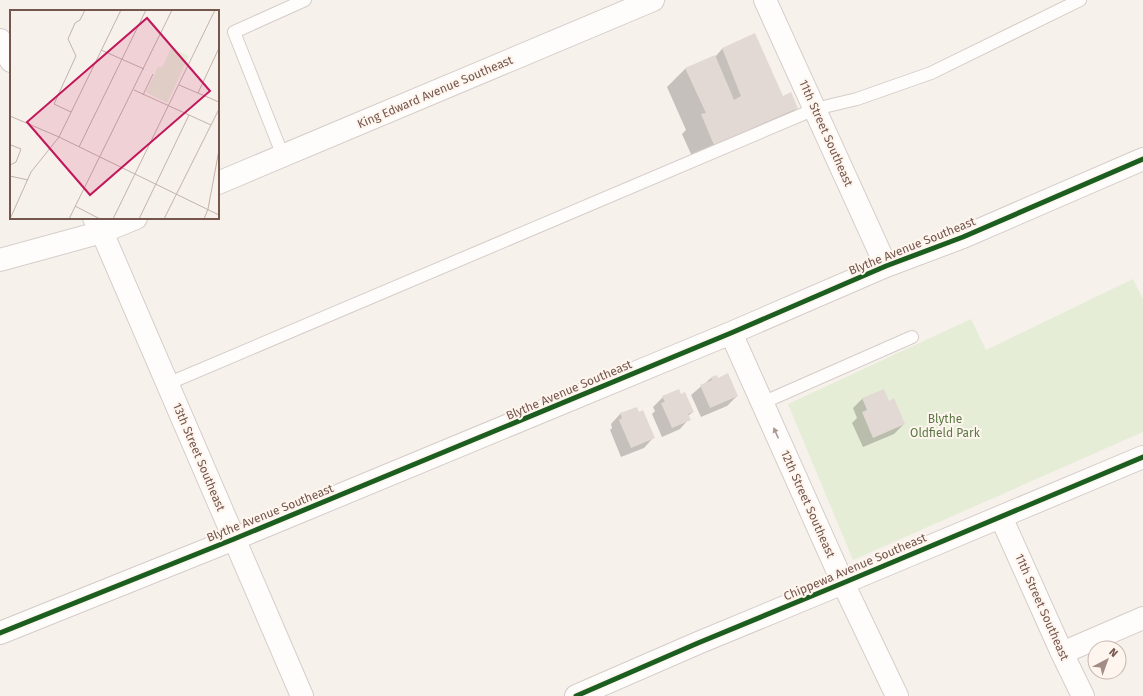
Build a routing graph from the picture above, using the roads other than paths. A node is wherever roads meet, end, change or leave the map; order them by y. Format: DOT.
graph roads {
  1 [pos="305,0"];
  2 [pos="653,0"];
  3 [pos="765,0"];
  4 [pos="1080,0"];
  5 [pos="0,40"];
  6 [pos="10,59"];
  7 [pos="815,109"];
  8 [pos="283,156"];
  9 [pos="1143,159"];
  10 [pos="219,183"];
  11 [pos="131,219"];
  12 [pos="98,225"];
  13 [pos="0,260"];
  14 [pos="886,266"];
  15 [pos="731,333"];
  16 [pos="912,337"];
  17 [pos="167,384"];
  18 [pos="762,402"];
  19 [pos="1143,457"];
  20 [pos="1001,517"];
  21 [pos="234,539"];
  22 [pos="843,583"];
  23 [pos="1143,618"];
  24 [pos="0,633"];
  25 [pos="1062,653"];
  26 [pos="302,696"];
  27 [pos="576,696"];
  28 [pos="897,696"];
  29 [pos="1083,696"];
  1 -- 8 [label="lane"];
  2 -- 8 [label="street, King Edward Avenue Southeast"];
  3 -- 7 [label="street, 11th Street Southeast"];
  4 -- 7 [label="lane"];
  5 -- 6 [label="street"];
  7 -- 14 [label="street, 11th Street Southeast"];
  7 -- 17 [label="lane"];
  8 -- 10 [label="street, King Edward Avenue Southeast"];
  9 -- 14 [label="street, Blythe Avenue Southeast"];
  11 -- 12 [label="street"];
  12 -- 13 [label="street"];
  12 -- 17 [label="street, 13th Street Southeast"];
  14 -- 15 [label="street, Blythe Avenue Southeast"];
  15 -- 18 [label="street, 12th Street Southeast"];
  15 -- 21 [label="street, Blythe Avenue Southeast"];
  16 -- 18 [label="lane"];
  17 -- 21 [label="street, 13th Street Southeast"];
  22 -- 18 [label="street, 12th Street Southeast, one-way"];
  19 -- 20 [label="street, Chippewa Avenue Southeast"];
  20 -- 22 [label="street, Chippewa Avenue Southeast"];
  20 -- 25 [label="street, 11th Street Southeast"];
  21 -- 24 [label="street, Blythe Avenue Southeast"];
  21 -- 26 [label="street, 13th Street Southeast"];
  22 -- 27 [label="street, Chippewa Avenue Southeast"];
  22 -- 28 [label="street, 12th Street Southeast"];
  23 -- 25 [label="street"];
  25 -- 29 [label="street, 11th Street Southeast"];
}
